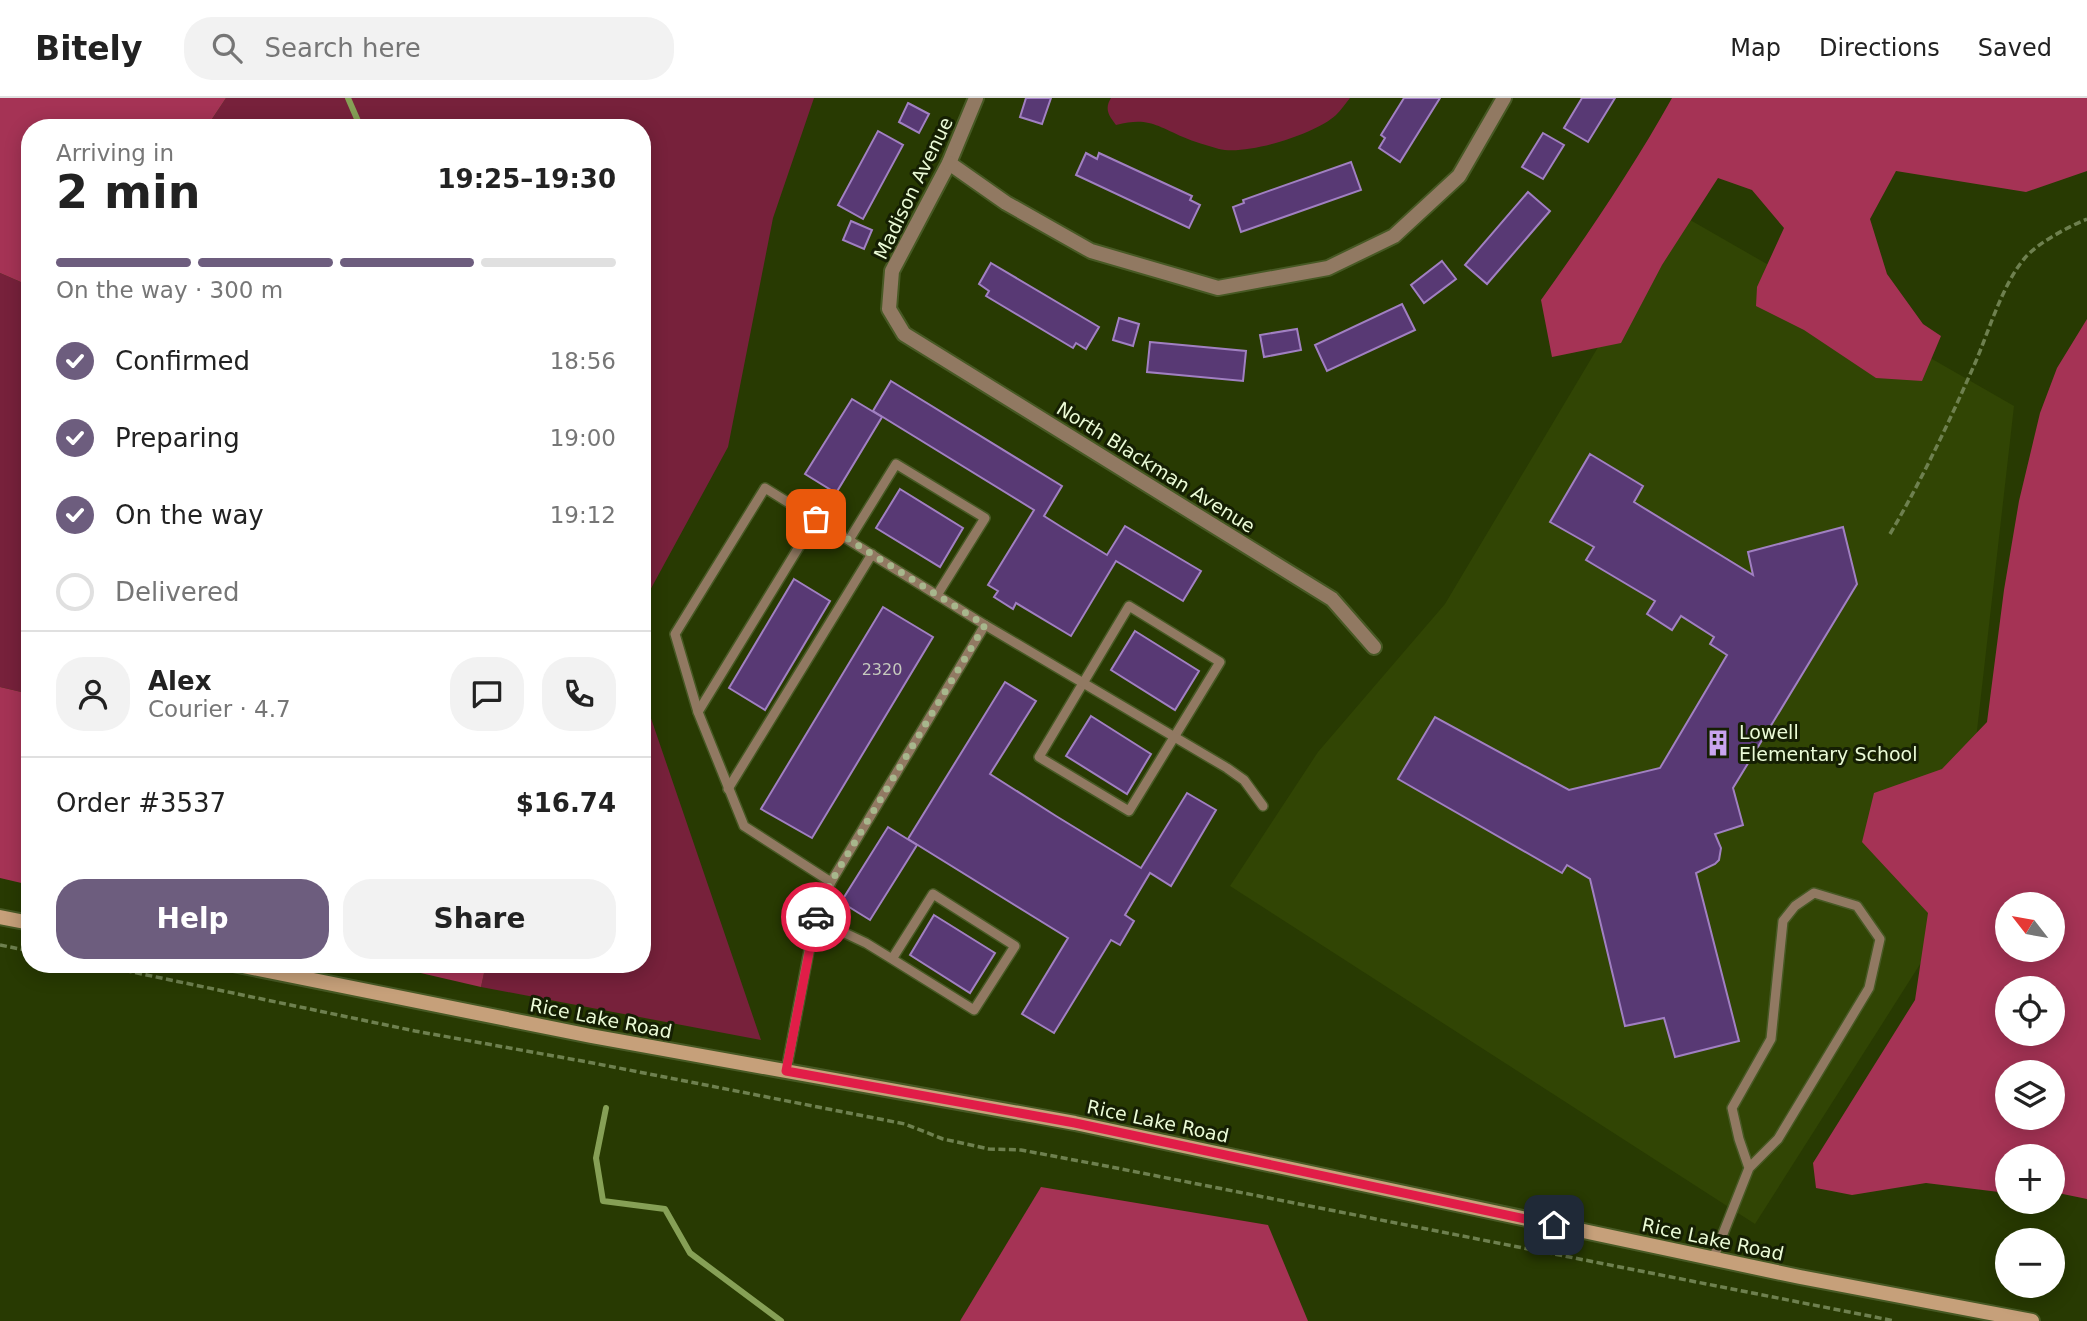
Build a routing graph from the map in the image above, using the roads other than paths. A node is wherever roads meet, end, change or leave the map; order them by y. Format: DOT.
graph roads {
  1 [pos="976,98"];
  2 [pos="1504,98"];
  3 [pos="950,163"];
  4 [pos="904,334"];
  5 [pos="816,519"];
  6 [pos="849,540"];
  7 [pos="872,554"];
  8 [pos="937,595"];
  9 [pos="985,625"];
  10 [pos="1374,647"];
  11 [pos="1082,682"];
  12 [pos="698,712"];
  13 [pos="1174,736"];
  14 [pos="728,789"];
  15 [pos="1263,806"];
  16 [pos="831,882"];
  17 [pos="0,917"];
  18 [pos="815,919"];
  19 [pos="21,921"];
  20 [pos="892,958"];
  21 [pos="278,973"];
  22 [pos="786,1071"];
  23 [pos="1749,1168"];
  24 [pos="1713,1259"];
  25 [pos="2032,1321"];
  1 -- 3 [label="street, Madison Avenue"];
  2 -- 3 [label="street"];
  3 -- 4 [label="street, Madison Avenue"];
  4 -- 10 [label="street, North Blackman Avenue"];
  5 -- 6 [label="lane"];
  5 -- 12 [label="lane"];
  5 -- 12 [label="lane"];
  6 -- 7 [label="lane"];
  6 -- 8 [label="lane"];
  7 -- 8 [label="lane"];
  7 -- 14 [label="lane"];
  8 -- 9 [label="lane"];
  9 -- 11 [label="lane"];
  9 -- 16 [label="lane"];
  11 -- 13 [label="lane"];
  11 -- 13 [label="lane"];
  11 -- 13 [label="lane"];
  12 -- 14 [label="lane"];
  13 -- 15 [label="lane"];
  14 -- 16 [label="lane"];
  16 -- 18 [label="lane"];
  17 -- 19 [label="main road"];
  18 -- 20 [label="lane"];
  18 -- 22 [label="lane"];
  20 -- 20 [label="lane"];
  21 -- 22 [label="main road, Rice Lake Road"];
  22 -- 24 [label="main road, Rice Lake Road"];
  23 -- 23 [label="lane"];
  23 -- 24 [label="lane"];
  24 -- 25 [label="main road, Rice Lake Road"];
}
